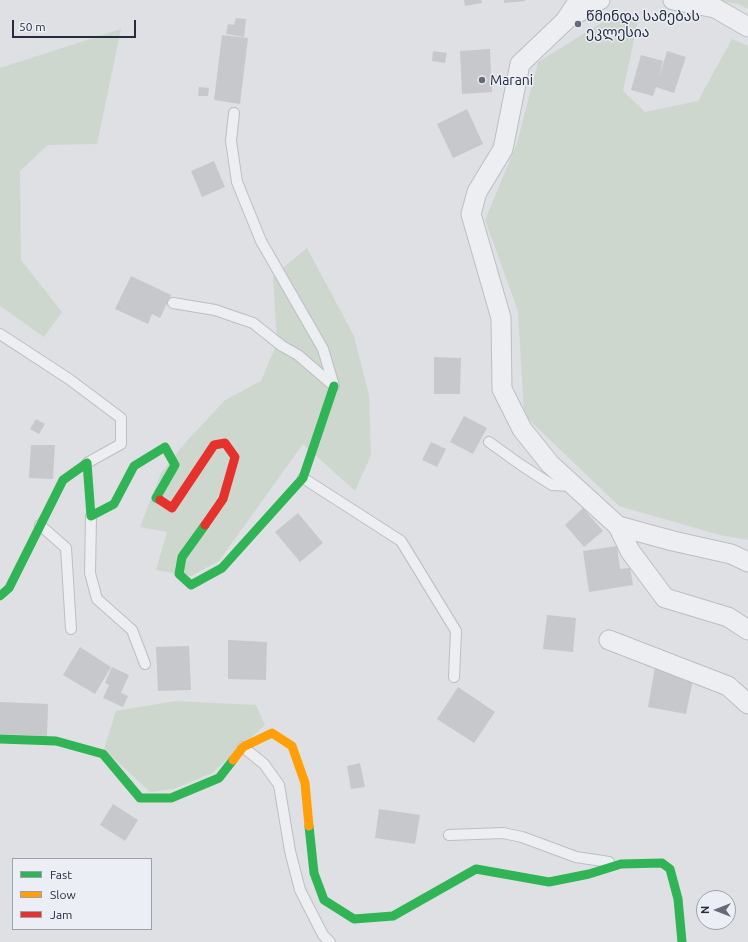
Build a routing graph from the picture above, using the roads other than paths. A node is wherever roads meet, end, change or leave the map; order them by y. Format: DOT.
graph roads {
  1 [pos="580,0"];
  2 [pos="600,0"];
  3 [pos="673,0"];
  4 [pos="565,21"];
  5 [pos="748,27"];
  6 [pos="234,113"];
  7 [pos="173,303"];
  8 [pos="0,334"];
  9 [pos="334,386"];
  10 [pos="489,442"];
  11 [pos="87,463"];
  12 [pos="303,478"];
  13 [pos="574,486"];
  14 [pos="91,516"];
  15 [pos="40,525"];
  16 [pos="618,526"];
  17 [pos="748,562"];
  18 [pos="0,596"];
  19 [pos="71,629"];
  20 [pos="748,630"];
  21 [pos="609,640"];
  22 [pos="145,664"];
  23 [pos="454,677"];
  24 [pos="748,704"];
  25 [pos="0,739"];
  26 [pos="243,747"];
  27 [pos="448,835"];
  28 [pos="621,864"];
  29 [pos="330,942"];
  30 [pos="682,942"];
  1 -- 4 [label="street"];
  2 -- 4 [label="street"];
  3 -- 5 [label="street"];
  4 -- 13 [label="street"];
  6 -- 9 [label="lane"];
  7 -- 9 [label="lane"];
  8 -- 11 [label="lane"];
  9 -- 12 [label="street"];
  10 -- 13 [label="lane"];
  11 -- 14 [label="street"];
  11 -- 15 [label="street"];
  12 -- 14 [label="street"];
  12 -- 23 [label="lane"];
  13 -- 16 [label="street"];
  14 -- 22 [label="lane"];
  15 -- 18 [label="street"];
  15 -- 19 [label="lane"];
  16 -- 17 [label="street"];
  16 -- 20 [label="street"];
  21 -- 24 [label="street"];
  25 -- 26 [label="street"];
  26 -- 28 [label="street"];
  26 -- 29 [label="lane"];
  27 -- 28 [label="lane"];
  28 -- 30 [label="street"];
}
